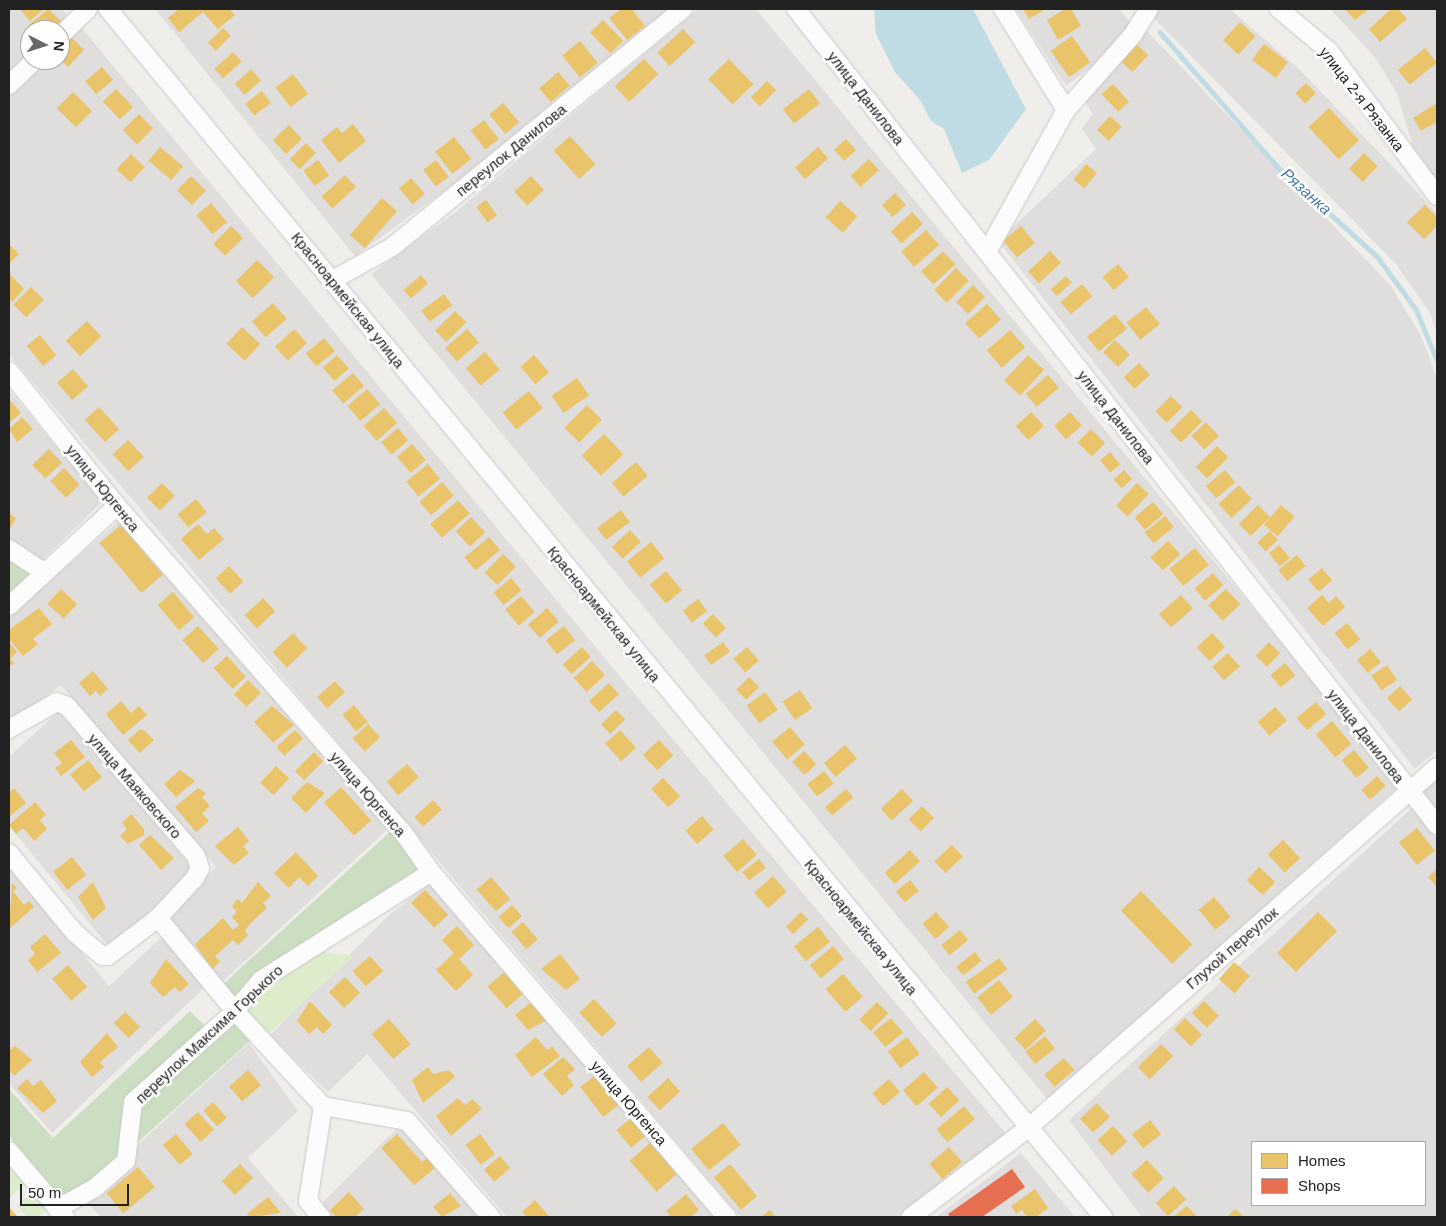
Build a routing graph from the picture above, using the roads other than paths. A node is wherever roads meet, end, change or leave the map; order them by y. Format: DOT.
graph roads {
  1 [pos="88,9"];
  2 [pos="683,9"];
  3 [pos="796,9"];
  4 [pos="1003,9"];
  5 [pos="1149,9"];
  6 [pos="1279,9"];
  7 [pos="117,12"];
  8 [pos="70,26"];
  9 [pos="25,70"];
  10 [pos="9,85"];
  11 [pos="1066,110"];
  12 [pos="1437,196"];
  13 [pos="987,252"];
  14 [pos="331,280"];
  15 [pos="9,371"];
  16 [pos="117,506"];
  17 [pos="9,549"];
  18 [pos="45,573"];
  19 [pos="9,606"];
  20 [pos="9,729"];
  21 [pos="1437,767"];
  22 [pos="1410,791"];
  23 [pos="1437,825"];
  24 [pos="9,852"];
  25 [pos="431,872"];
  26 [pos="158,918"];
  27 [pos="235,1011"];
  28 [pos="323,1106"];
  29 [pos="1027,1129"];
  30 [pos="9,1151"];
  31 [pos="61,1213"];
  32 [pos="320,1217"];
  33 [pos="491,1217"];
  34 [pos="727,1217"];
  35 [pos="911,1217"];
  36 [pos="1103,1217"];
  1 -- 8 [label="street"];
  2 -- 14 [label="street, переулок Данилова"];
  3 -- 13 [label="street, улица Данилова"];
  4 -- 11 [label="street"];
  5 -- 11 [label="street"];
  6 -- 12 [label="street, улица 2-я Рязанка"];
  7 -- 14 [label="street, Красноармейская улица"];
  9 -- 10 [label="street"];
  11 -- 13 [label="street"];
  13 -- 22 [label="street, улица Данилова"];
  14 -- 29 [label="street, Красноармейская улица"];
  15 -- 16 [label="street, улица Юргенса"];
  16 -- 18 [label="street"];
  16 -- 25 [label="street, улица Юргенса"];
  17 -- 18 [label="street"];
  18 -- 19 [label="street"];
  20 -- 26 [label="street, улица Маяковского"];
  21 -- 22 [label="street, Глухой переулок"];
  22 -- 23 [label="street, улица Данилова"];
  22 -- 29 [label="street, Глухой переулок"];
  24 -- 26 [label="street, улица Маяковского"];
  25 -- 27 [label="street, переулок Максима Горького"];
  25 -- 34 [label="street, улица Юргенса"];
  26 -- 27 [label="street"];
  27 -- 28 [label="street"];
  27 -- 31 [label="street, переулок Максима Горького"];
  28 -- 32 [label="street"];
  28 -- 33 [label="street"];
  29 -- 35 [label="street, Глухой переулок"];
  29 -- 36 [label="street, Красноармейская улица"];
  30 -- 31 [label="street"];
}
